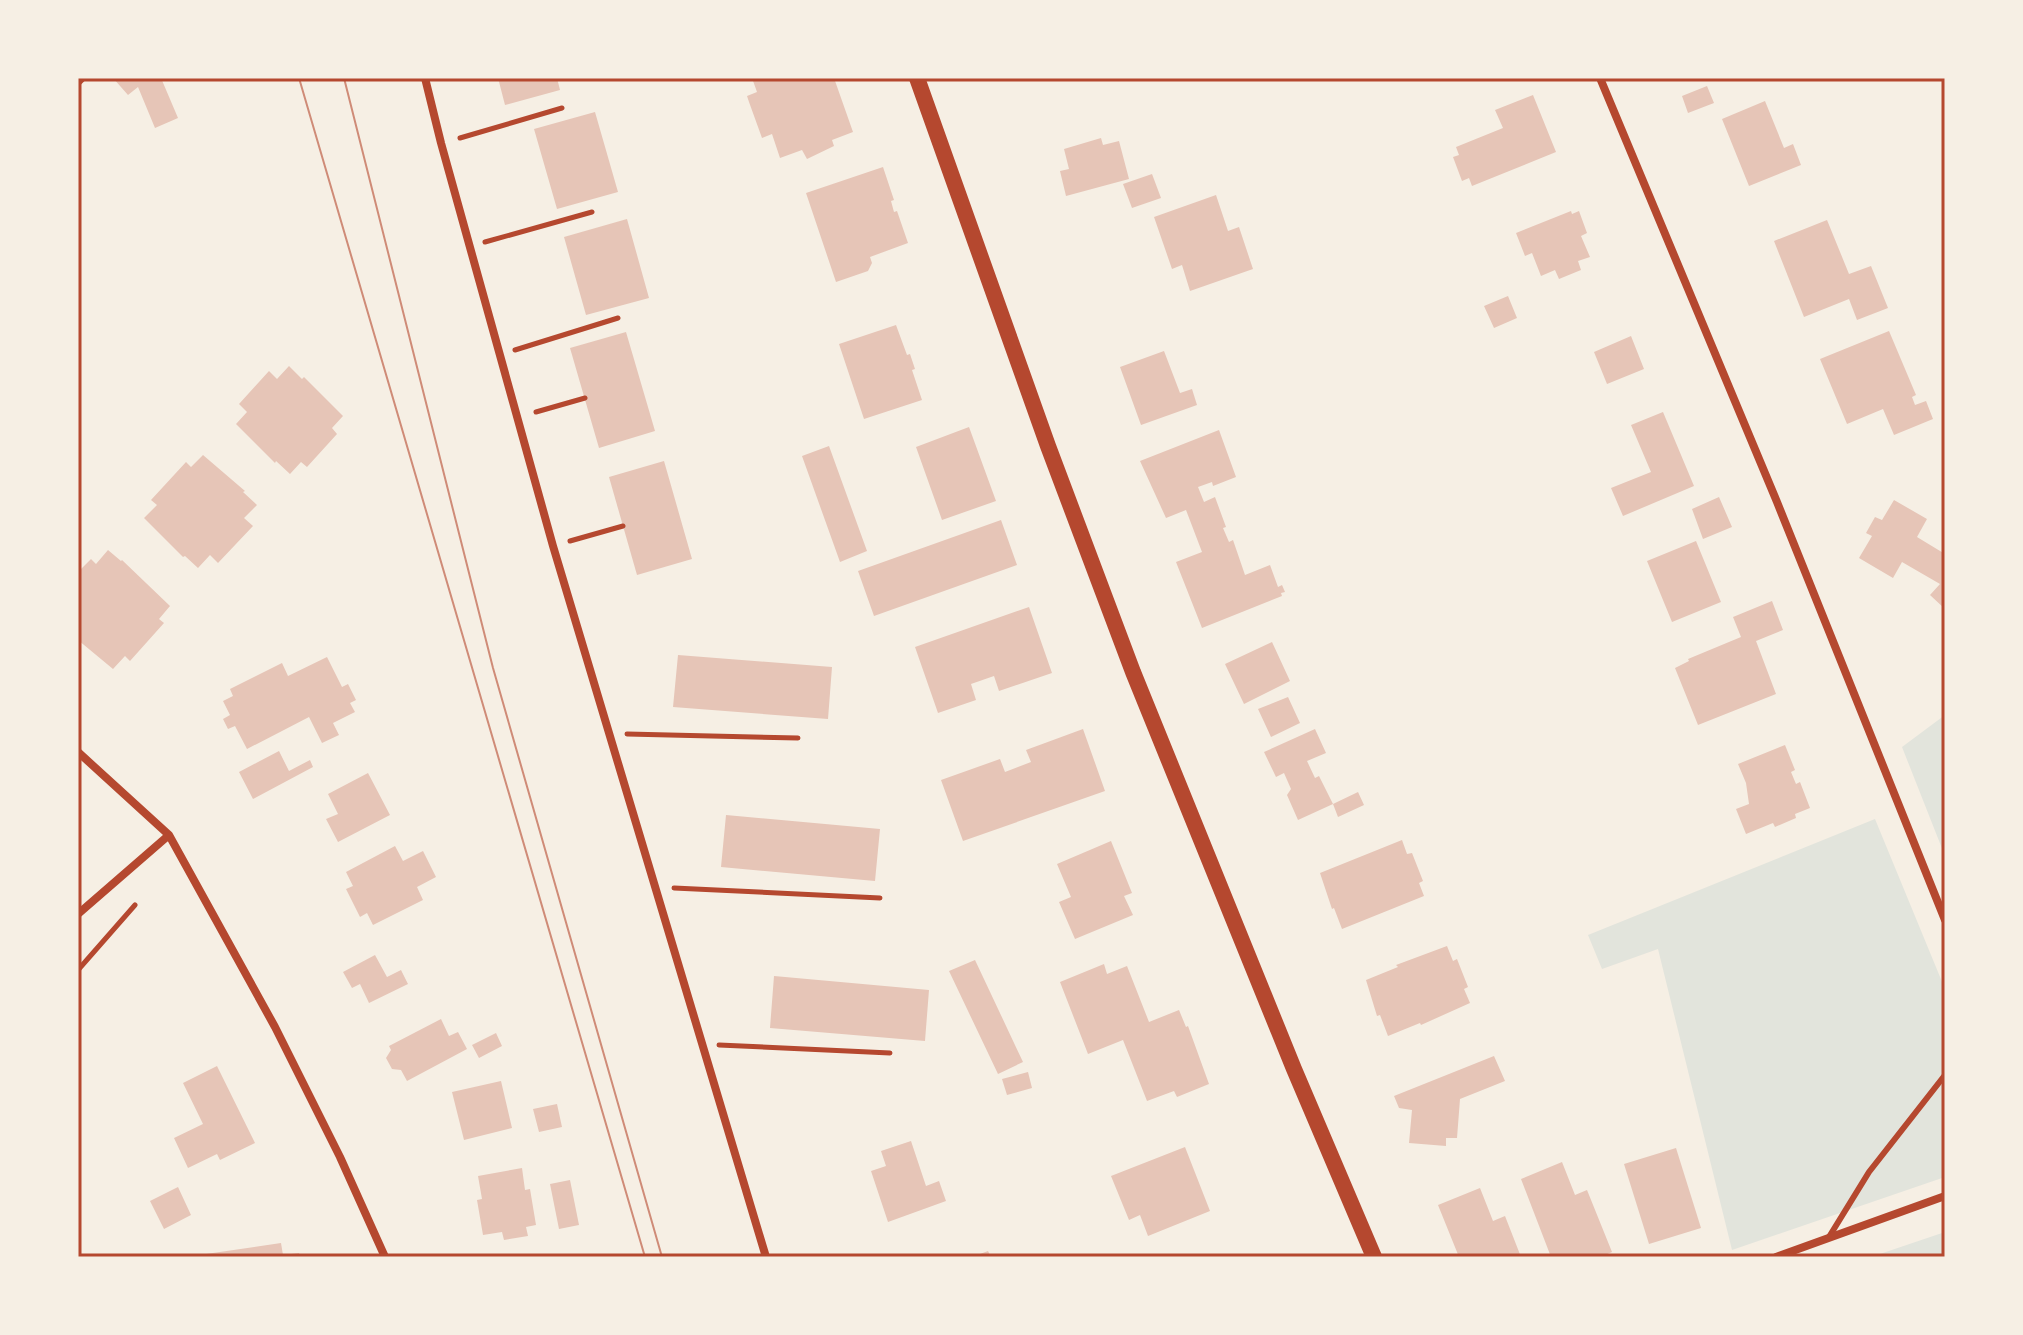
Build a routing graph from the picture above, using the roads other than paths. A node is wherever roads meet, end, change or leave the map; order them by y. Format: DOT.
graph roads {
  1 [pos="425,78"];
  2 [pos="917,78"];
  3 [pos="1600,78"];
  4 [pos="78,752"];
  5 [pos="169,835"];
  6 [pos="78,914"];
  7 [pos="1945,920"];
  8 [pos="1945,1075"];
  9 [pos="1945,1196"];
  10 [pos="1827,1239"];
  11 [pos="385,1257"];
  12 [pos="766,1257"];
  13 [pos="1374,1257"];
  14 [pos="1776,1257"];
  1 -- 12 [label="street"];
  2 -- 13 [label="main road"];
  3 -- 7 [label="street"];
  4 -- 5 [label="street"];
  5 -- 6 [label="street"];
  5 -- 11 [label="street"];
  8 -- 10 [label="lane"];
  9 -- 10 [label="street"];
  10 -- 14 [label="street"];
}
